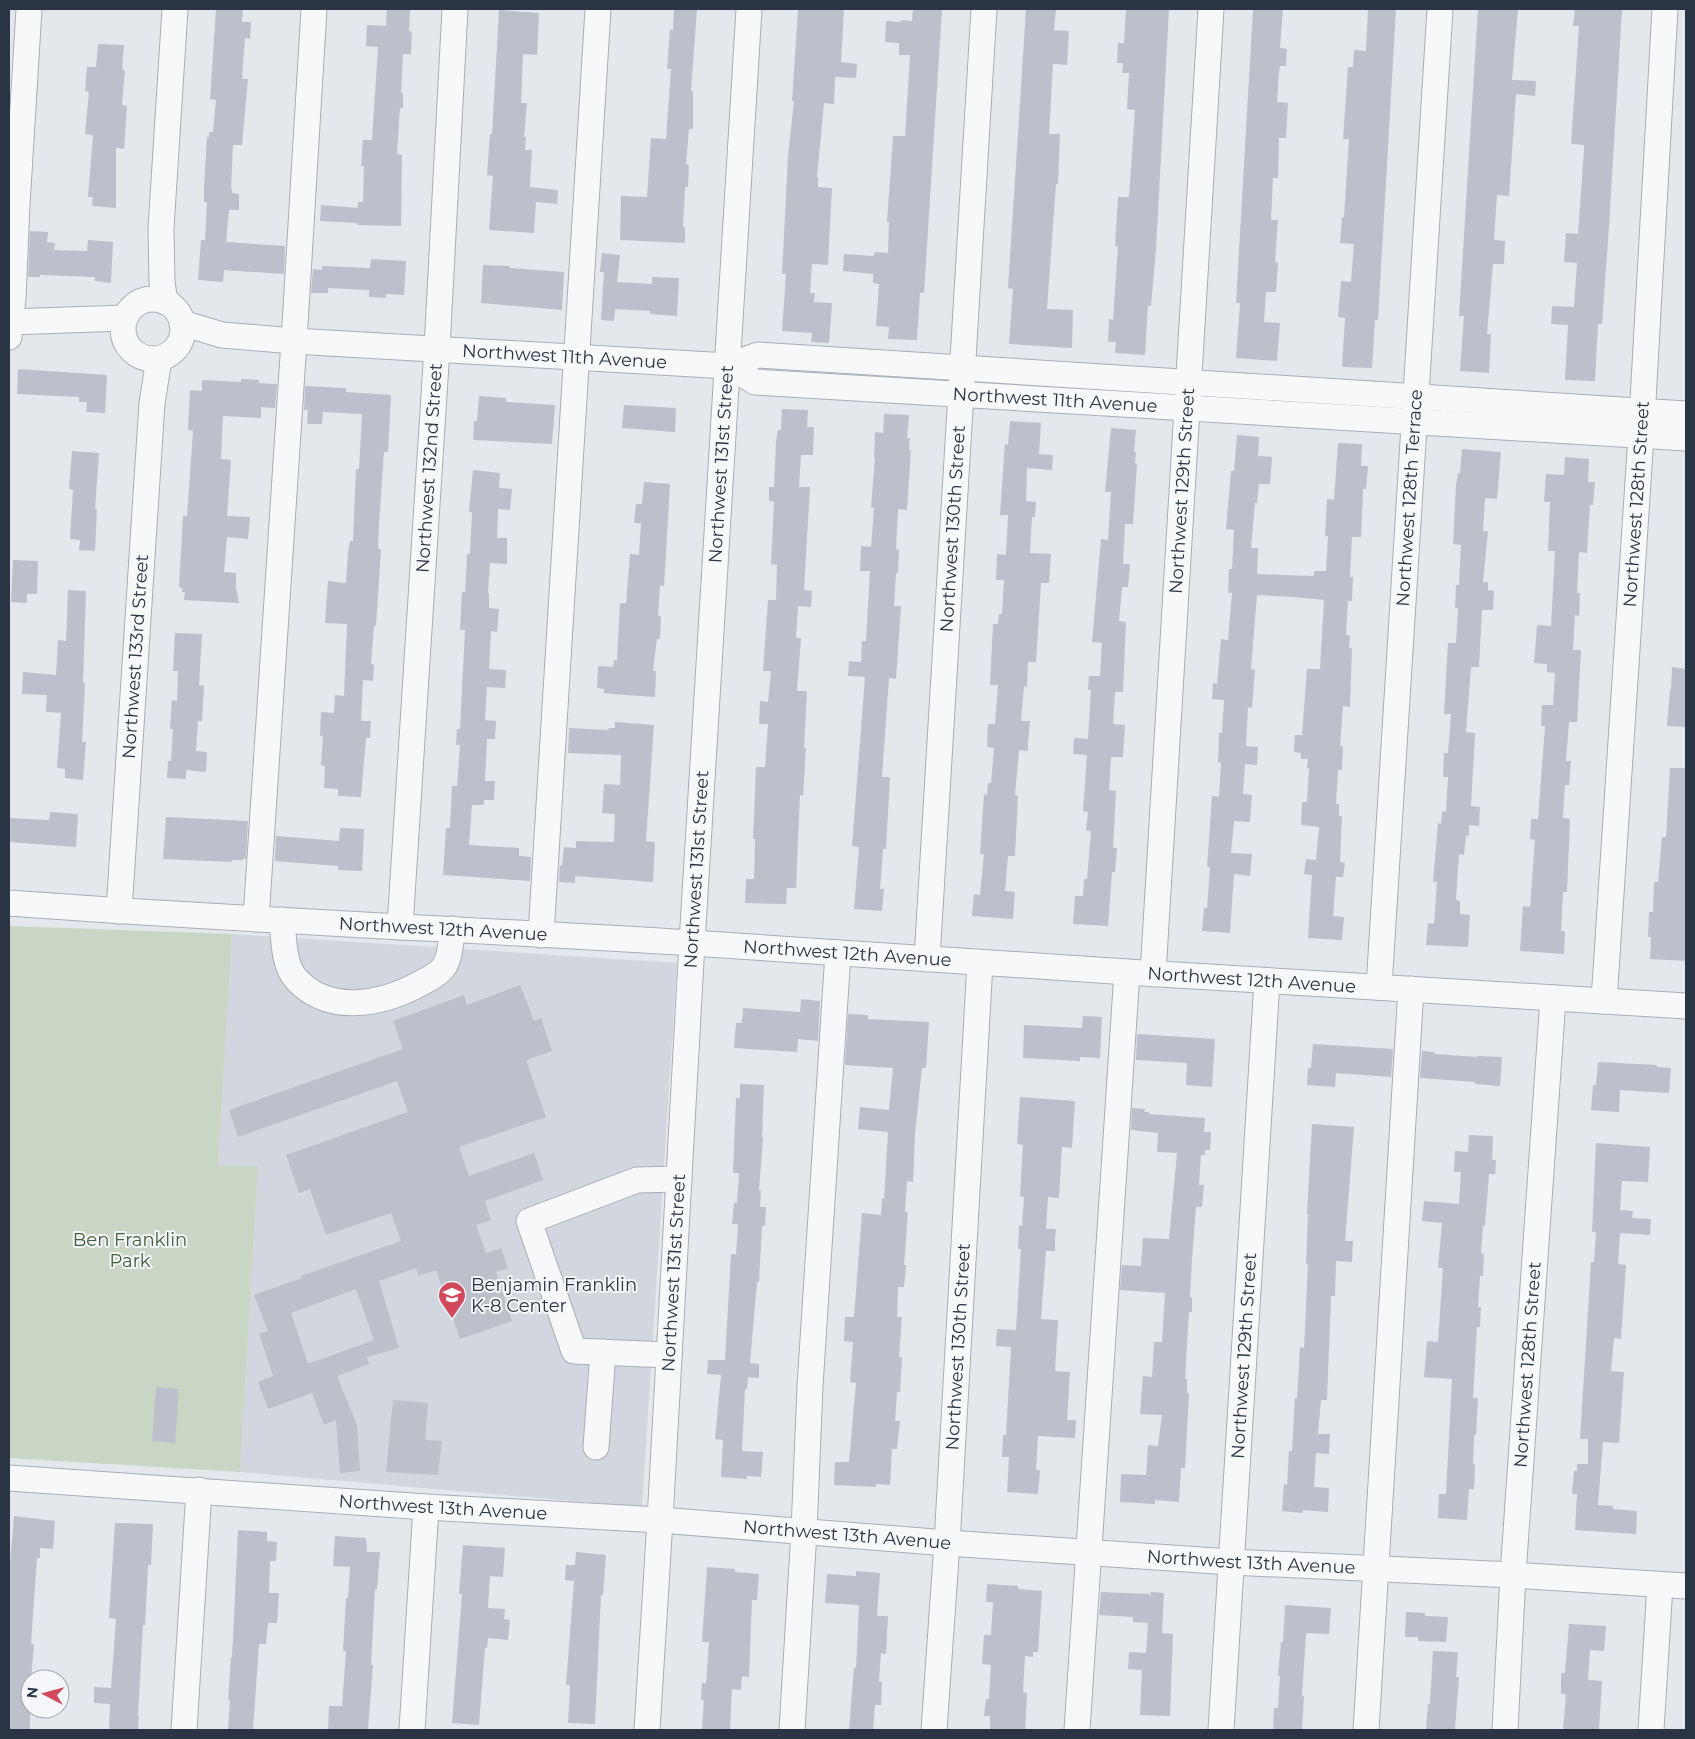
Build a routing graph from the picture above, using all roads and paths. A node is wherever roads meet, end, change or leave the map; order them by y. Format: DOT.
graph roads {
  1 [pos="29,9"];
  2 [pos="175,9"];
  3 [pos="314,9"];
  4 [pos="455,9"];
  5 [pos="598,9"];
  6 [pos="749,9"];
  7 [pos="984,9"];
  8 [pos="1211,9"];
  9 [pos="1440,9"];
  10 [pos="1665,9"];
  11 [pos="157,301"];
  12 [pos="9,327"];
  13 [pos="124,328"];
  14 [pos="181,332"];
  15 [pos="294,341"];
  16 [pos="437,348"];
  17 [pos="578,357"];
  18 [pos="152,358"];
  19 [pos="728,366"];
  20 [pos="962,368"];
  21 [pos="1189,382"];
  22 [pos="960,394"];
  23 [pos="1416,396"];
  24 [pos="1188,408"];
  25 [pos="1642,411"];
  26 [pos="1686,414"];
  27 [pos="1415,422"];
  28 [pos="1641,436"];
  29 [pos="1686,438"];
  30 [pos="9,903"];
  31 [pos="119,911"];
  32 [pos="256,919"];
  33 [pos="282,920"];
  34 [pos="400,926"];
  35 [pos="452,930"];
  36 [pos="541,935"];
  37 [pos="692,943"];
  38 [pos="838,953"];
  39 [pos="928,959"];
  40 [pos="980,963"];
  41 [pos="1127,972"];
  42 [pos="1153,974"];
  43 [pos="1267,981"];
  44 [pos="1379,987"];
  45 [pos="1411,989"];
  46 [pos="1553,998"];
  47 [pos="1604,1001"];
  48 [pos="1686,1006"];
  49 [pos="679,1179"];
  50 [pos="603,1352"];
  51 [pos="669,1355"];
  52 [pos="596,1446"];
  53 [pos="9,1478"];
  54 [pos="199,1490"];
  55 [pos="426,1507"];
  56 [pos="660,1520"];
  57 [pos="804,1531"];
  58 [pos="947,1543"];
  59 [pos="1089,1552"];
  60 [pos="1231,1562"];
  61 [pos="1376,1568"];
  62 [pos="1513,1575"];
  63 [pos="1660,1584"];
  64 [pos="1686,1586"];
  65 [pos="184,1730"];
  66 [pos="412,1730"];
  67 [pos="647,1730"];
  68 [pos="792,1730"];
  69 [pos="934,1730"];
  70 [pos="1077,1730"];
  71 [pos="1221,1730"];
  72 [pos="1366,1730"];
  73 [pos="1505,1730"];
  74 [pos="1652,1730"];
  1 -- 12 [label="street"];
  2 -- 11 [label="street"];
  3 -- 15 [label="street"];
  4 -- 16 [label="street, Northwest 132nd Street"];
  5 -- 17 [label="street"];
  6 -- 19 [label="street, Northwest 131st Street"];
  7 -- 20 [label="street, Northwest 130th Street"];
  8 -- 21 [label="street, Northwest 129th Street"];
  9 -- 23 [label="street, Northwest 128th Terrace"];
  10 -- 25 [label="street, Northwest 128th Street"];
  11 -- 13 [label="street"];
  11 -- 14 [label="street"];
  12 -- 13 [label="street"];
  13 -- 18 [label="street"];
  14 -- 15 [label="street, Northwest 11th Avenue"];
  14 -- 18 [label="street"];
  15 -- 16 [label="street, Northwest 11th Avenue"];
  15 -- 32 [label="street"];
  16 -- 17 [label="street, Northwest 11th Avenue"];
  16 -- 34 [label="street, Northwest 132nd Street"];
  17 -- 19 [label="street, Northwest 11th Avenue"];
  17 -- 36 [label="street"];
  18 -- 31 [label="street, Northwest 133rd Street"];
  19 -- 20 [label="street, Northwest 11th Avenue"];
  19 -- 22 [label="street, Northwest 11th Avenue"];
  19 -- 37 [label="street, Northwest 131st Street"];
  20 -- 21 [label="street, Northwest 11th Avenue"];
  20 -- 22 [label="street, Northwest 130th Street"];
  21 -- 23 [label="street, Northwest 11th Avenue"];
  21 -- 24 [label="street, Northwest 129th Street"];
  22 -- 24 [label="street, Northwest 11th Avenue"];
  22 -- 39 [label="street, Northwest 130th Street"];
  23 -- 25 [label="street, Northwest 11th Avenue"];
  23 -- 27 [label="street, Northwest 128th Terrace"];
  24 -- 27 [label="street, Northwest 11th Avenue"];
  24 -- 42 [label="street, Northwest 129th Street"];
  25 -- 26 [label="street, Northwest 11th Avenue"];
  25 -- 28 [label="street, Northwest 128th Street"];
  27 -- 28 [label="street, Northwest 11th Avenue"];
  27 -- 44 [label="street, Northwest 128th Terrace"];
  28 -- 29 [label="street, Northwest 11th Avenue"];
  28 -- 47 [label="street, Northwest 128th Street"];
  30 -- 31 [label="street, Northwest 12th Avenue"];
  31 -- 32 [label="street, Northwest 12th Avenue"];
  32 -- 33 [label="street, Northwest 12th Avenue"];
  33 -- 34 [label="street, Northwest 12th Avenue"];
  33 -- 35 [label="street"];
  34 -- 35 [label="street, Northwest 12th Avenue"];
  35 -- 36 [label="street, Northwest 12th Avenue"];
  36 -- 37 [label="street, Northwest 12th Avenue"];
  37 -- 38 [label="street, Northwest 12th Avenue"];
  37 -- 49 [label="street, Northwest 131st Street"];
  38 -- 39 [label="street, Northwest 12th Avenue"];
  38 -- 57 [label="street"];
  39 -- 40 [label="street, Northwest 12th Avenue"];
  40 -- 41 [label="street, Northwest 12th Avenue"];
  40 -- 58 [label="street, Northwest 130th Street"];
  41 -- 42 [label="street, Northwest 12th Avenue"];
  41 -- 59 [label="street"];
  42 -- 43 [label="street, Northwest 12th Avenue"];
  43 -- 44 [label="street, Northwest 12th Avenue"];
  43 -- 60 [label="street, Northwest 129th Street"];
  44 -- 45 [label="street, Northwest 12th Avenue"];
  45 -- 46 [label="street, Northwest 12th Avenue"];
  45 -- 61 [label="street"];
  46 -- 47 [label="street, Northwest 12th Avenue"];
  46 -- 62 [label="street, Northwest 128th Street"];
  47 -- 48 [label="street, Northwest 12th Avenue"];
  49 -- 50 [label="street"];
  49 -- 51 [label="street, Northwest 131st Street"];
  50 -- 51 [label="street"];
  50 -- 52 [label="street"];
  51 -- 56 [label="street, Northwest 131st Street"];
  53 -- 54 [label="street, Northwest 13th Avenue"];
  54 -- 55 [label="street, Northwest 13th Avenue"];
  54 -- 65 [label="street"];
  55 -- 56 [label="street, Northwest 13th Avenue"];
  55 -- 66 [label="street"];
  56 -- 57 [label="street, Northwest 13th Avenue"];
  56 -- 67 [label="street, Northwest 131st Street"];
  57 -- 58 [label="street, Northwest 13th Avenue"];
  57 -- 68 [label="street"];
  58 -- 59 [label="street, Northwest 13th Avenue"];
  58 -- 69 [label="street, Northwest 130th Street"];
  59 -- 60 [label="street, Northwest 13th Avenue"];
  59 -- 70 [label="street"];
  60 -- 61 [label="street, Northwest 13th Avenue"];
  60 -- 71 [label="street, Northwest 129th Street"];
  61 -- 62 [label="street, Northwest 13th Avenue"];
  61 -- 72 [label="street"];
  62 -- 63 [label="street, Northwest 13th Avenue"];
  62 -- 73 [label="street, Northwest 128th Street"];
  63 -- 64 [label="street, Northwest 13th Avenue"];
  63 -- 74 [label="street"];
}
